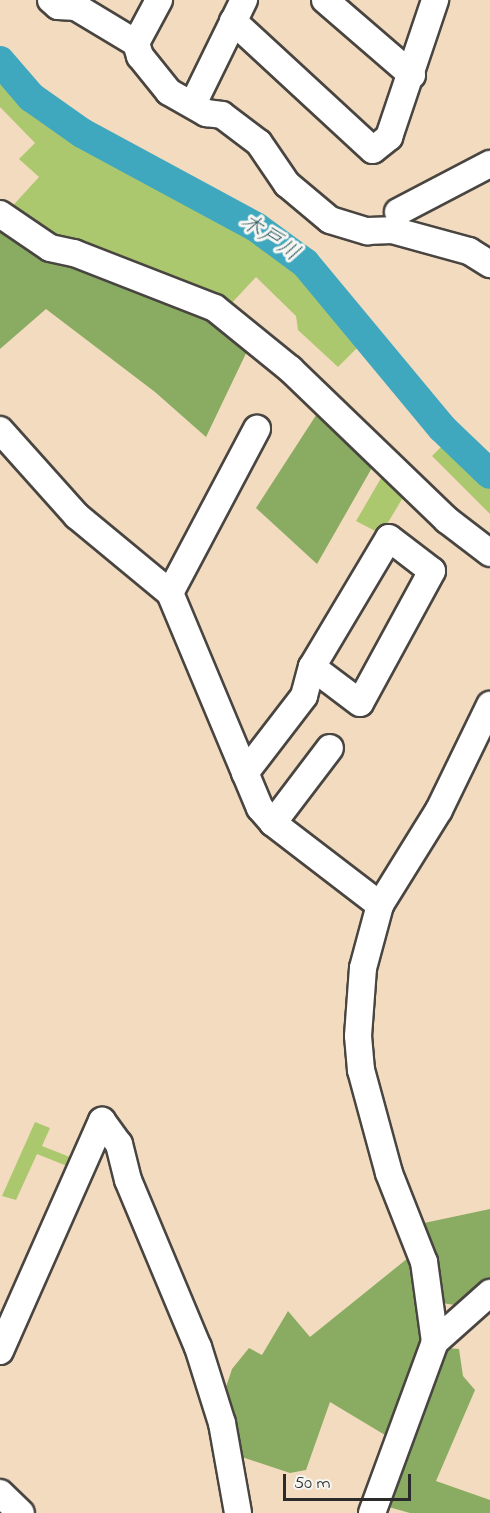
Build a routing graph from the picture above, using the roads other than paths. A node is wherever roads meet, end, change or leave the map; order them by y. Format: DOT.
graph roads {
  1 [pos="51,0"];
  2 [pos="159,0"];
  3 [pos="325,0"];
  4 [pos="435,0"];
  5 [pos="77,3"];
  6 [pos="238,10"];
  7 [pos="136,43"];
  8 [pos="412,75"];
  9 [pos="193,104"];
  10 [pos="490,164"];
  11 [pos="398,212"];
  12 [pos="0,214"];
  13 [pos="487,257"];
  14 [pos="257,429"];
  15 [pos="0,430"];
  16 [pos="490,553"];
  17 [pos="170,593"];
  18 [pos="312,667"];
  19 [pos="490,705"];
  20 [pos="330,748"];
  21 [pos="245,773"];
  22 [pos="273,823"];
  23 [pos="380,905"];
  24 [pos="490,1293"];
  25 [pos="435,1342"];
  26 [pos="0,1351"];
  27 [pos="0,1493"];
  28 [pos="21,1513"];
  29 [pos="238,1513"];
  30 [pos="372,1513"];
  1 -- 5 [label="street"];
  2 -- 7 [label="street"];
  3 -- 8 [label="street"];
  4 -- 8 [label="street"];
  5 -- 7 [label="street"];
  6 -- 8 [label="street"];
  6 -- 9 [label="street"];
  7 -- 9 [label="street"];
  9 -- 13 [label="street"];
  10 -- 11 [label="street"];
  12 -- 16 [label="street"];
  14 -- 17 [label="street"];
  15 -- 17 [label="street"];
  17 -- 21 [label="street"];
  18 -- 18 [label="street"];
  18 -- 21 [label="street"];
  19 -- 23 [label="street"];
  20 -- 22 [label="street"];
  21 -- 22 [label="street"];
  22 -- 23 [label="street"];
  23 -- 25 [label="street"];
  24 -- 25 [label="street"];
  25 -- 30 [label="street"];
  26 -- 29 [label="street"];
  27 -- 28 [label="street"];
}
